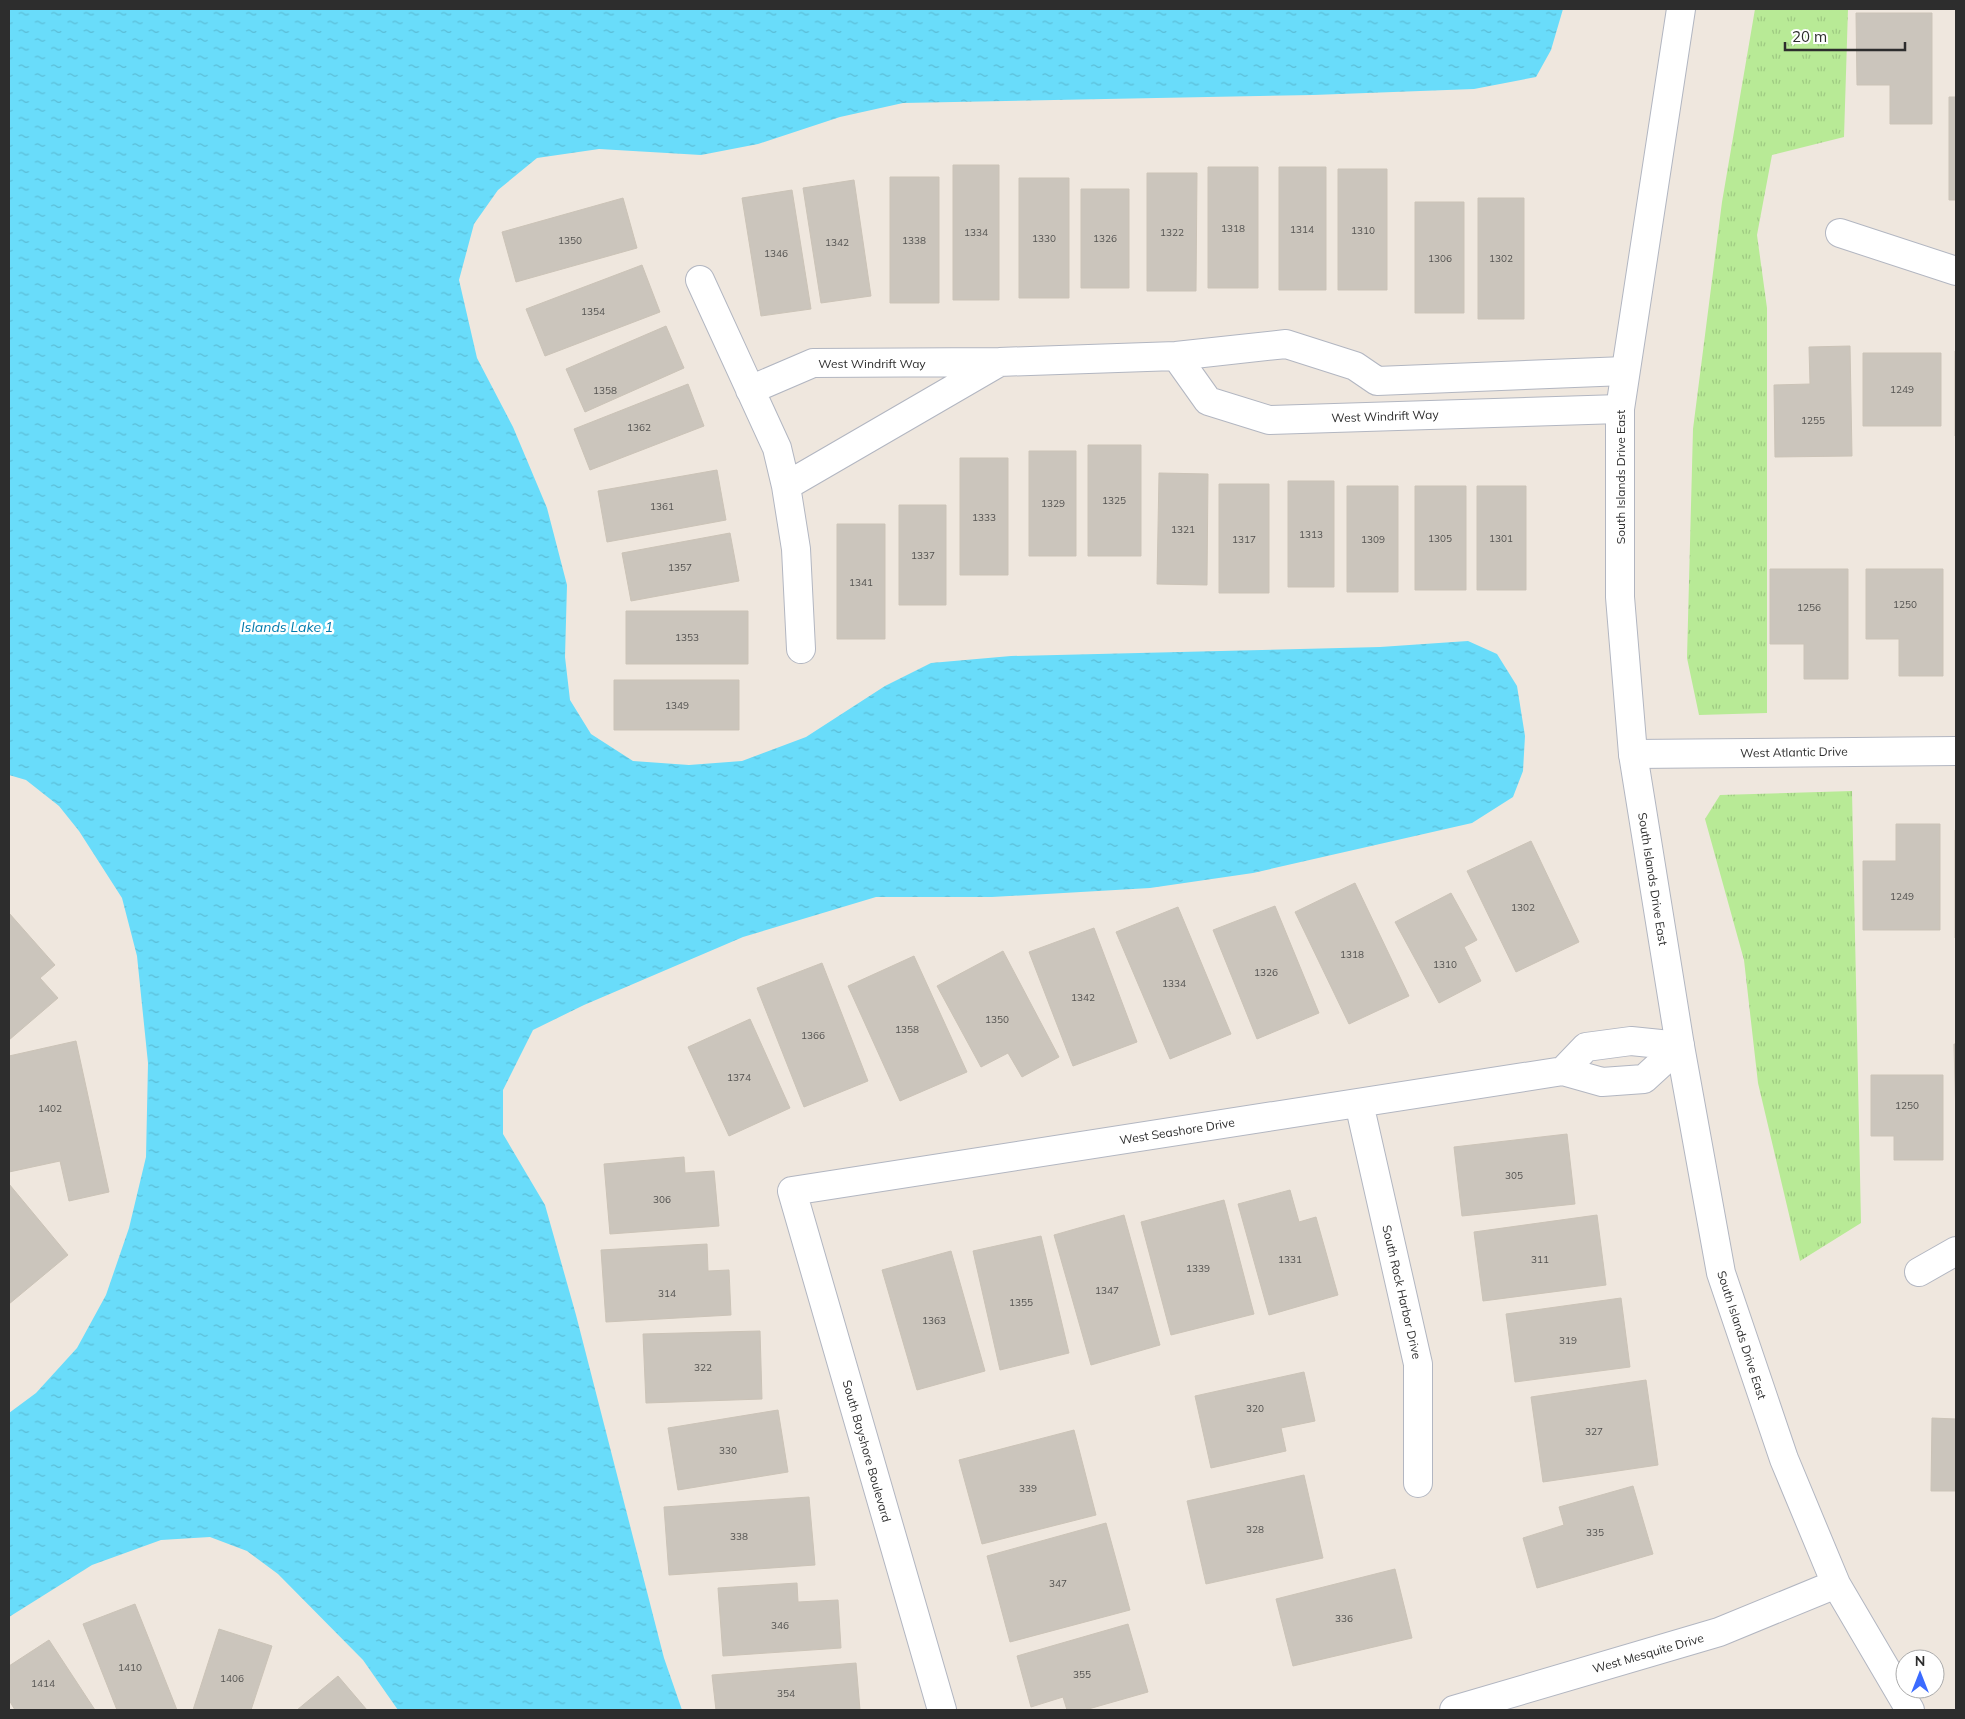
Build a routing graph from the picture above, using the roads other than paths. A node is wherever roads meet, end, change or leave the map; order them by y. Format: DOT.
graph roads {
  1 [pos="1681,9"];
  2 [pos="1840,233"];
  3 [pos="1956,271"];
  4 [pos="700,280"];
  5 [pos="1176,356"];
  6 [pos="999,362"];
  7 [pos="1625,371"];
  8 [pos="750,390"];
  9 [pos="1620,410"];
  10 [pos="786,486"];
  11 [pos="801,650"];
  12 [pos="1956,751"];
  13 [pos="1633,754"];
  14 [pos="1680,1046"];
  15 [pos="1562,1071"];
  16 [pos="1359,1103"];
  17 [pos="792,1191"];
  18 [pos="1956,1251"];
  19 [pos="1919,1272"];
  20 [pos="1418,1483"];
  21 [pos="1836,1584"];
  22 [pos="942,1710"];
  23 [pos="1454,1710"];
  24 [pos="1910,1710"];
  1 -- 7 [label="street, South Islands Drive East"];
  2 -- 3 [label="street"];
  4 -- 8 [label="street"];
  5 -- 6 [label="street, West Windrift Way"];
  5 -- 7 [label="street, West Windrift Way"];
  5 -- 9 [label="street, West Windrift Way"];
  6 -- 8 [label="street, West Windrift Way"];
  6 -- 10 [label="street, West Windrift Way"];
  7 -- 9 [label="street, South Islands Drive East"];
  8 -- 10 [label="street"];
  9 -- 13 [label="street, South Islands Drive East"];
  10 -- 11 [label="street"];
  12 -- 13 [label="street, West Atlantic Drive"];
  13 -- 14 [label="street, South Islands Drive East"];
  14 -- 15 [label="street"];
  14 -- 15 [label="street, West Seashore Drive"];
  14 -- 21 [label="street, South Islands Drive East"];
  15 -- 16 [label="street, West Seashore Drive"];
  16 -- 17 [label="street, West Seashore Drive"];
  16 -- 20 [label="street, South Rock Harbor Drive"];
  17 -- 22 [label="street, South Bayshore Boulevard"];
  18 -- 19 [label="street"];
  21 -- 23 [label="street, West Mesquite Drive"];
  21 -- 24 [label="street, South Islands Drive East"];
}
